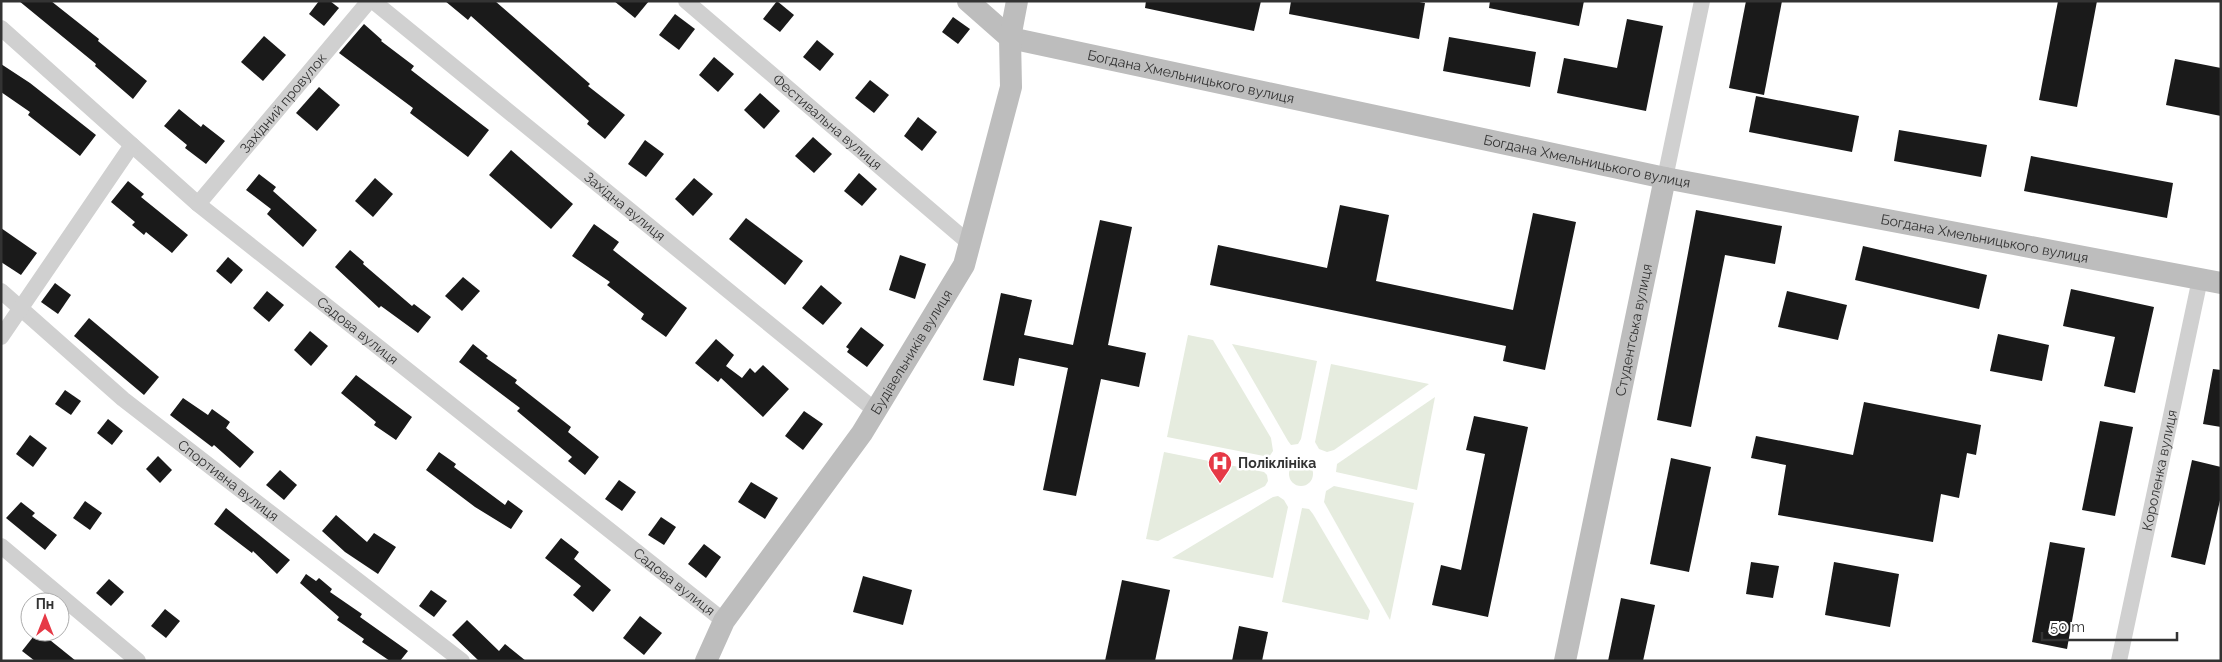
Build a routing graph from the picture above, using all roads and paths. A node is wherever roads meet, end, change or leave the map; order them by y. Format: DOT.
graph roads {
  1 [pos="369,1"];
  2 [pos="374,1"];
  3 [pos="686,1"];
  4 [pos="968,1"];
  5 [pos="1017,1"];
  6 [pos="1702,1"];
  7 [pos="1,28"];
  8 [pos="1010,38"];
  9 [pos="132,145"];
  10 [pos="1665,178"];
  11 [pos="198,204"];
  12 [pos="969,243"];
  13 [pos="2210,281"];
  14 [pos="1,291"];
  15 [pos="21,308"];
  16 [pos="1,337"];
  17 [pos="876,411"];
  18 [pos="1,546"];
  19 [pos="724,621"];
  20 [pos="138,661"];
  21 [pos="462,661"];
  22 [pos="706,661"];
  23 [pos="1565,661"];
  24 [pos="2118,661"];
  1 -- 11 [label="street, Західний провулок"];
  2 -- 17 [label="street, Західна вулиця"];
  3 -- 12 [label="street, Фестивальна вулиця"];
  4 -- 8 [label="street, Богдана Хмельницького вулиця"];
  5 -- 8 [label="street, Будівельників вулиця"];
  6 -- 10 [label="street, Студентська вулиця"];
  7 -- 9 [label="street, Садова вулиця"];
  8 -- 10 [label="street, Богдана Хмельницького вулиця"];
  8 -- 12 [label="street, Будівельників вулиця"];
  9 -- 11 [label="street, Садова вулиця"];
  9 -- 15 [label="street"];
  10 -- 13 [label="street, Богдана Хмельницького вулиця"];
  10 -- 23 [label="street, Студентська вулиця"];
  11 -- 19 [label="street, Садова вулиця"];
  12 -- 17 [label="street, Будівельників вулиця"];
  13 -- 24 [label="street, Короленка вулиця"];
  14 -- 15 [label="street, Спортивна вулиця"];
  15 -- 16 [label="street"];
  15 -- 21 [label="street, Спортивна вулиця"];
  17 -- 19 [label="street, Будівельників вулиця"];
  18 -- 20 [label="street"];
  19 -- 22 [label="street, Будівельників вулиця"];
}
